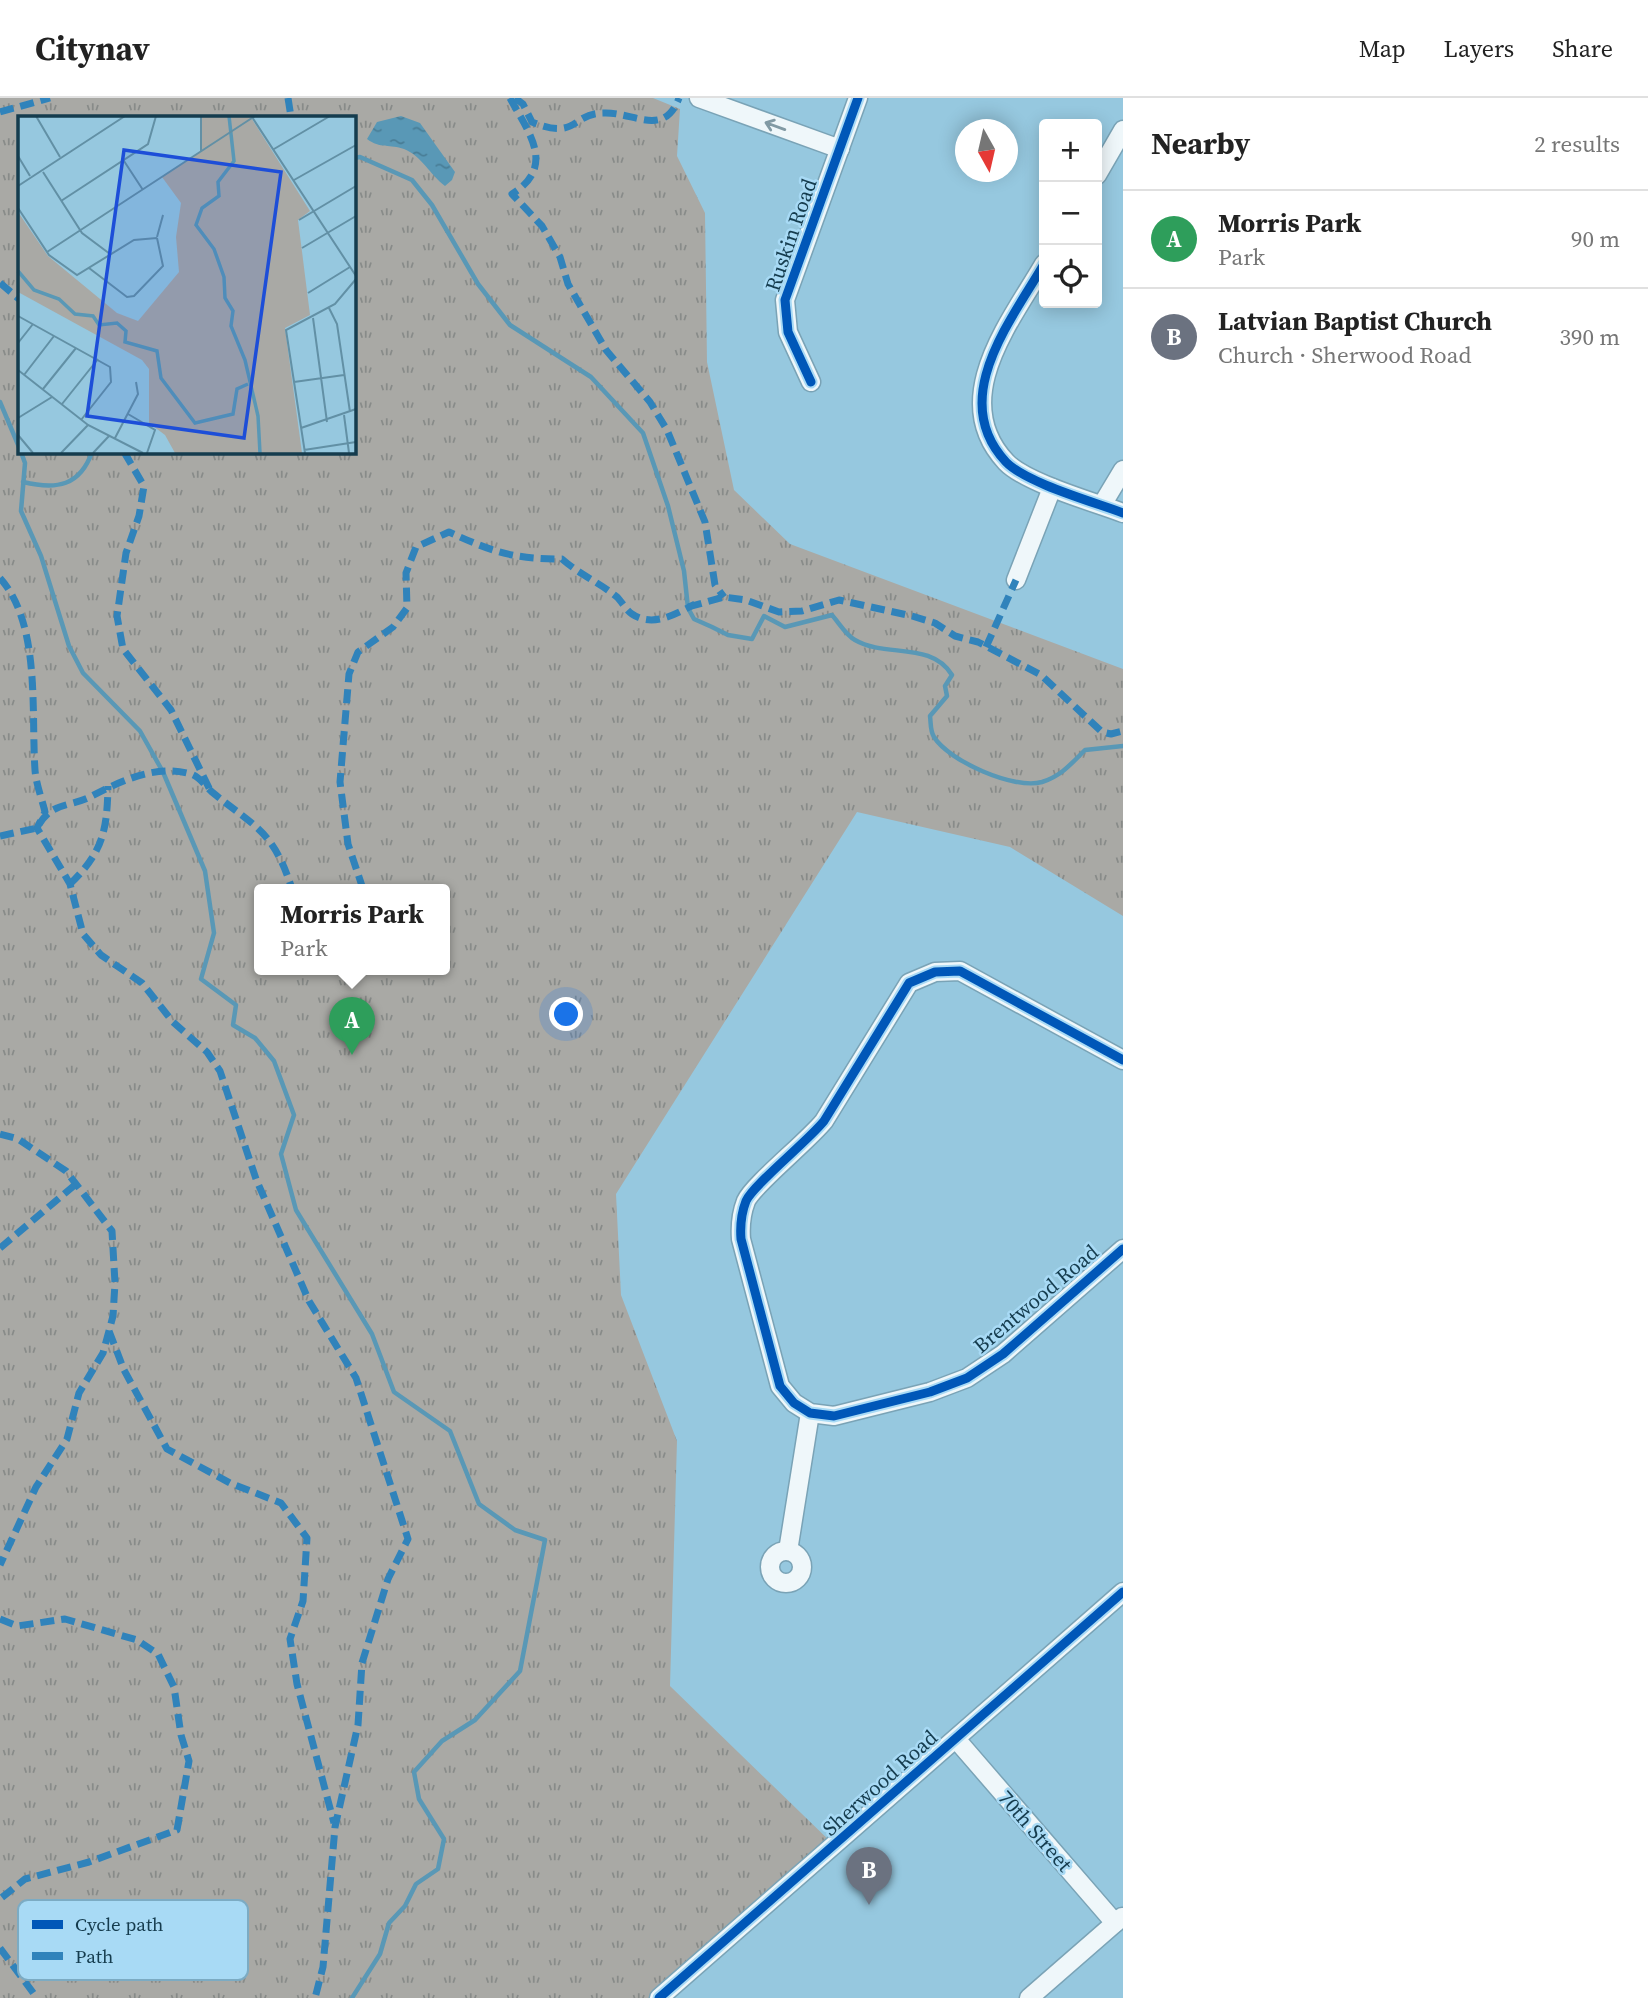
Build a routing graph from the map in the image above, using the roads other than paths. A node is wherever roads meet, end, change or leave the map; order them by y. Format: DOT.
graph roads {
  1 [pos="699,98"];
  2 [pos="858,98"];
  3 [pos="1123,130"];
  4 [pos="840,149"];
  5 [pos="1102,166"];
  6 [pos="1039,273"];
  7 [pos="811,382"];
  8 [pos="1123,470"];
  9 [pos="1052,488"];
  10 [pos="1102,505"];
  11 [pos="1123,513"];
  12 [pos="1016,580"];
  13 [pos="1123,1060"];
  14 [pos="1122,1252"];
  15 [pos="810,1413"];
  16 [pos="788,1550"];
  17 [pos="1123,1592"];
  18 [pos="956,1739"];
  19 [pos="1119,1920"];
  20 [pos="659,1998"];
  21 [pos="1030,1998"];
  4 -- 1 [label="street, one-way"];
  2 -- 4 [label="street, Ruskin Road"];
  3 -- 5 [label="street"];
  4 -- 7 [label="street, Ruskin Road"];
  6 -- 9 [label="street"];
  8 -- 10 [label="street"];
  9 -- 10 [label="street"];
  9 -- 12 [label="street"];
  10 -- 11 [label="street"];
  13 -- 15 [label="street"];
  14 -- 15 [label="street, Brentwood Road"];
  15 -- 16 [label="street"];
  17 -- 18 [label="street, Sherwood Road"];
  18 -- 19 [label="street, 70th Street"];
  18 -- 20 [label="street, Sherwood Road"];
  19 -- 21 [label="street"];
}
